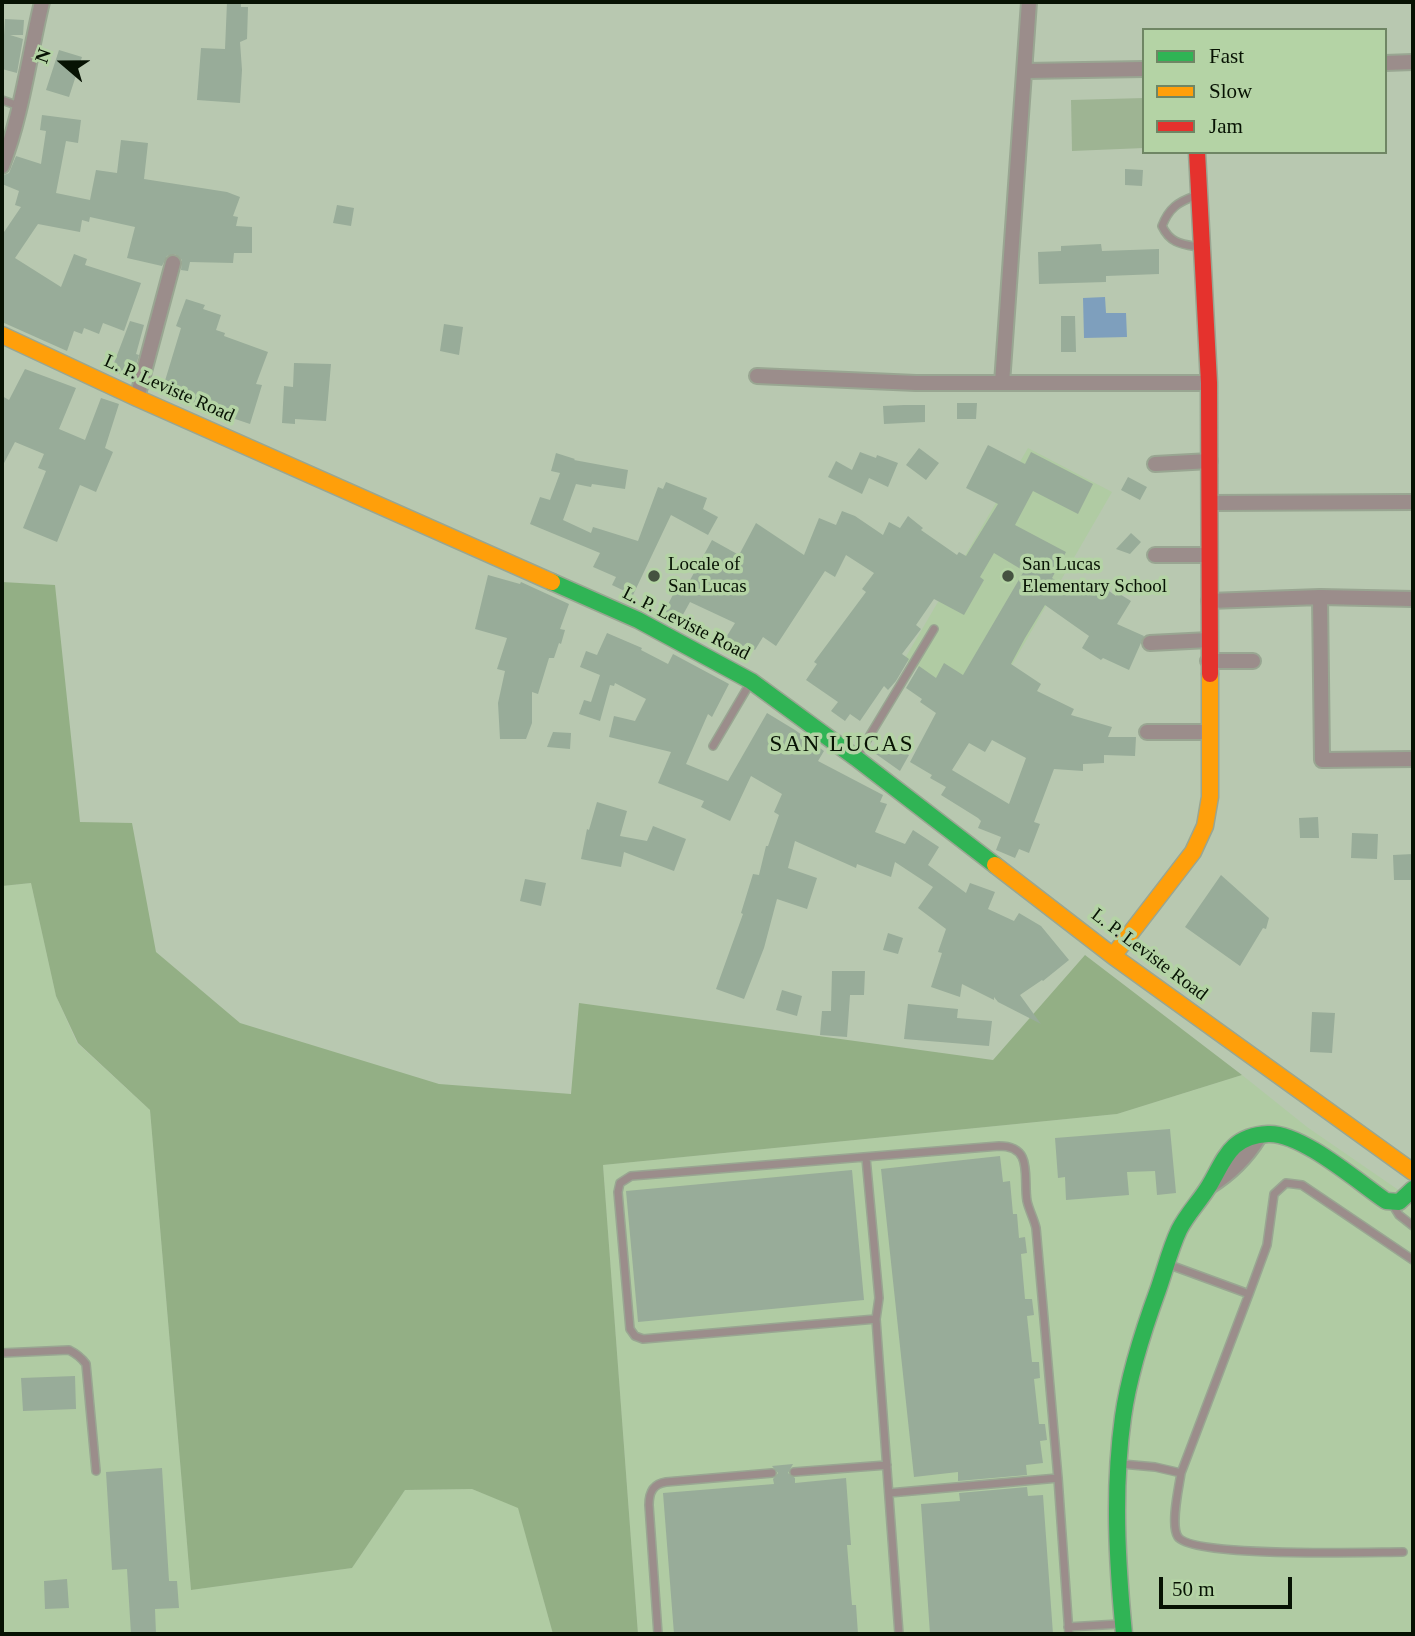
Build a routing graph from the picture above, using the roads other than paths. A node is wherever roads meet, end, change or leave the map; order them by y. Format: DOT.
graph roads {
  1 [pos="42,2"];
  2 [pos="1029,2"];
  3 [pos="1413,62"];
  4 [pos="1387,63"];
  5 [pos="1142,69"];
  6 [pos="1025,71"];
  7 [pos="2,100"];
  8 [pos="19,106"];
  9 [pos="1197,154"];
  10 [pos="2,166"];
  11 [pos="1199,194"];
  12 [pos="1202,247"];
  13 [pos="173,263"];
  14 [pos="2,335"];
  15 [pos="757,376"];
  16 [pos="1002,383"];
  17 [pos="1209,383"];
  18 [pos="137,398"];
  19 [pos="1210,461"];
  20 [pos="1154,464"];
  21 [pos="1211,502"];
  22 [pos="1413,502"];
  23 [pos="1155,555"];
  24 [pos="1210,555"];
  25 [pos="1320,597"];
  26 [pos="1413,599"];
  27 [pos="1209,601"];
  28 [pos="934,629"];
  29 [pos="1209,640"];
  30 [pos="1150,643"];
  31 [pos="1208,661"];
  32 [pos="1253,661"];
  33 [pos="751,681"];
  34 [pos="1147,732"];
  35 [pos="1210,732"];
  36 [pos="713,746"];
  37 [pos="856,758"];
  38 [pos="1413,759"];
  39 [pos="1113,957"];
  40 [pos="866,1158"];
  41 [pos="1413,1172"];
  42 [pos="1413,1189"];
  43 [pos="1394,1202"];
  44 [pos="1413,1226"];
  45 [pos="1413,1260"];
  46 [pos="1168,1264"];
  47 [pos="1249,1294"];
  48 [pos="876,1319"];
  49 [pos="2,1353"];
  50 [pos="1118,1464"];
  51 [pos="887,1465"];
  52 [pos="96,1471"];
  53 [pos="794,1472"];
  54 [pos="772,1473"];
  55 [pos="1181,1473"];
  56 [pos="1058,1478"];
  57 [pos="889,1493"];
  58 [pos="1403,1552"];
  59 [pos="1124,1629"];
  60 [pos="1068,1631"];
  61 [pos="658,1634"];
  62 [pos="898,1634"];
  1 -- 8 [label="street"];
  2 -- 6 [label="street"];
  3 -- 4 [label="street"];
  5 -- 6 [label="street"];
  6 -- 16 [label="street"];
  7 -- 8 [label="lane"];
  8 -- 10 [label="street"];
  9 -- 11 [label="main road"];
  11 -- 12 [label="main road"];
  11 -- 12 [label="lane"];
  12 -- 17 [label="main road"];
  13 -- 18 [label="street"];
  14 -- 18 [label="main road, L. P. Leviste Road"];
  15 -- 16 [label="street"];
  16 -- 17 [label="street"];
  17 -- 19 [label="main road"];
  18 -- 33 [label="main road, L. P. Leviste Road"];
  19 -- 20 [label="street"];
  19 -- 21 [label="main road"];
  21 -- 22 [label="street"];
  21 -- 24 [label="main road"];
  23 -- 24 [label="street"];
  24 -- 27 [label="main road"];
  25 -- 26 [label="street"];
  25 -- 27 [label="street"];
  25 -- 38 [label="street"];
  27 -- 29 [label="main road"];
  28 -- 37 [label="lane"];
  29 -- 30 [label="street"];
  29 -- 31 [label="main road"];
  31 -- 32 [label="street"];
  31 -- 35 [label="main road"];
  33 -- 36 [label="lane"];
  33 -- 37 [label="main road, L. P. Leviste Road"];
  34 -- 35 [label="street"];
  35 -- 39 [label="main road"];
  37 -- 39 [label="main road, L. P. Leviste Road"];
  39 -- 41 [label="main road, L. P. Leviste Road"];
  40 -- 48 [label="lane"];
  40 -- 48 [label="lane"];
  40 -- 56 [label="lane"];
  42 -- 43 [label="main road"];
  43 -- 44 [label="lane"];
  43 -- 46 [label="main road"];
  45 -- 47 [label="lane"];
  46 -- 47 [label="lane"];
  46 -- 50 [label="main road"];
  47 -- 55 [label="lane"];
  48 -- 51 [label="lane"];
  49 -- 52 [label="lane"];
  50 -- 55 [label="lane"];
  50 -- 59 [label="main road"];
  51 -- 53 [label="lane"];
  51 -- 57 [label="lane"];
  54 -- 61 [label="lane"];
  55 -- 58 [label="lane"];
  56 -- 57 [label="lane"];
  56 -- 60 [label="lane"];
  57 -- 62 [label="lane"];
  59 -- 60 [label="lane"];
}
